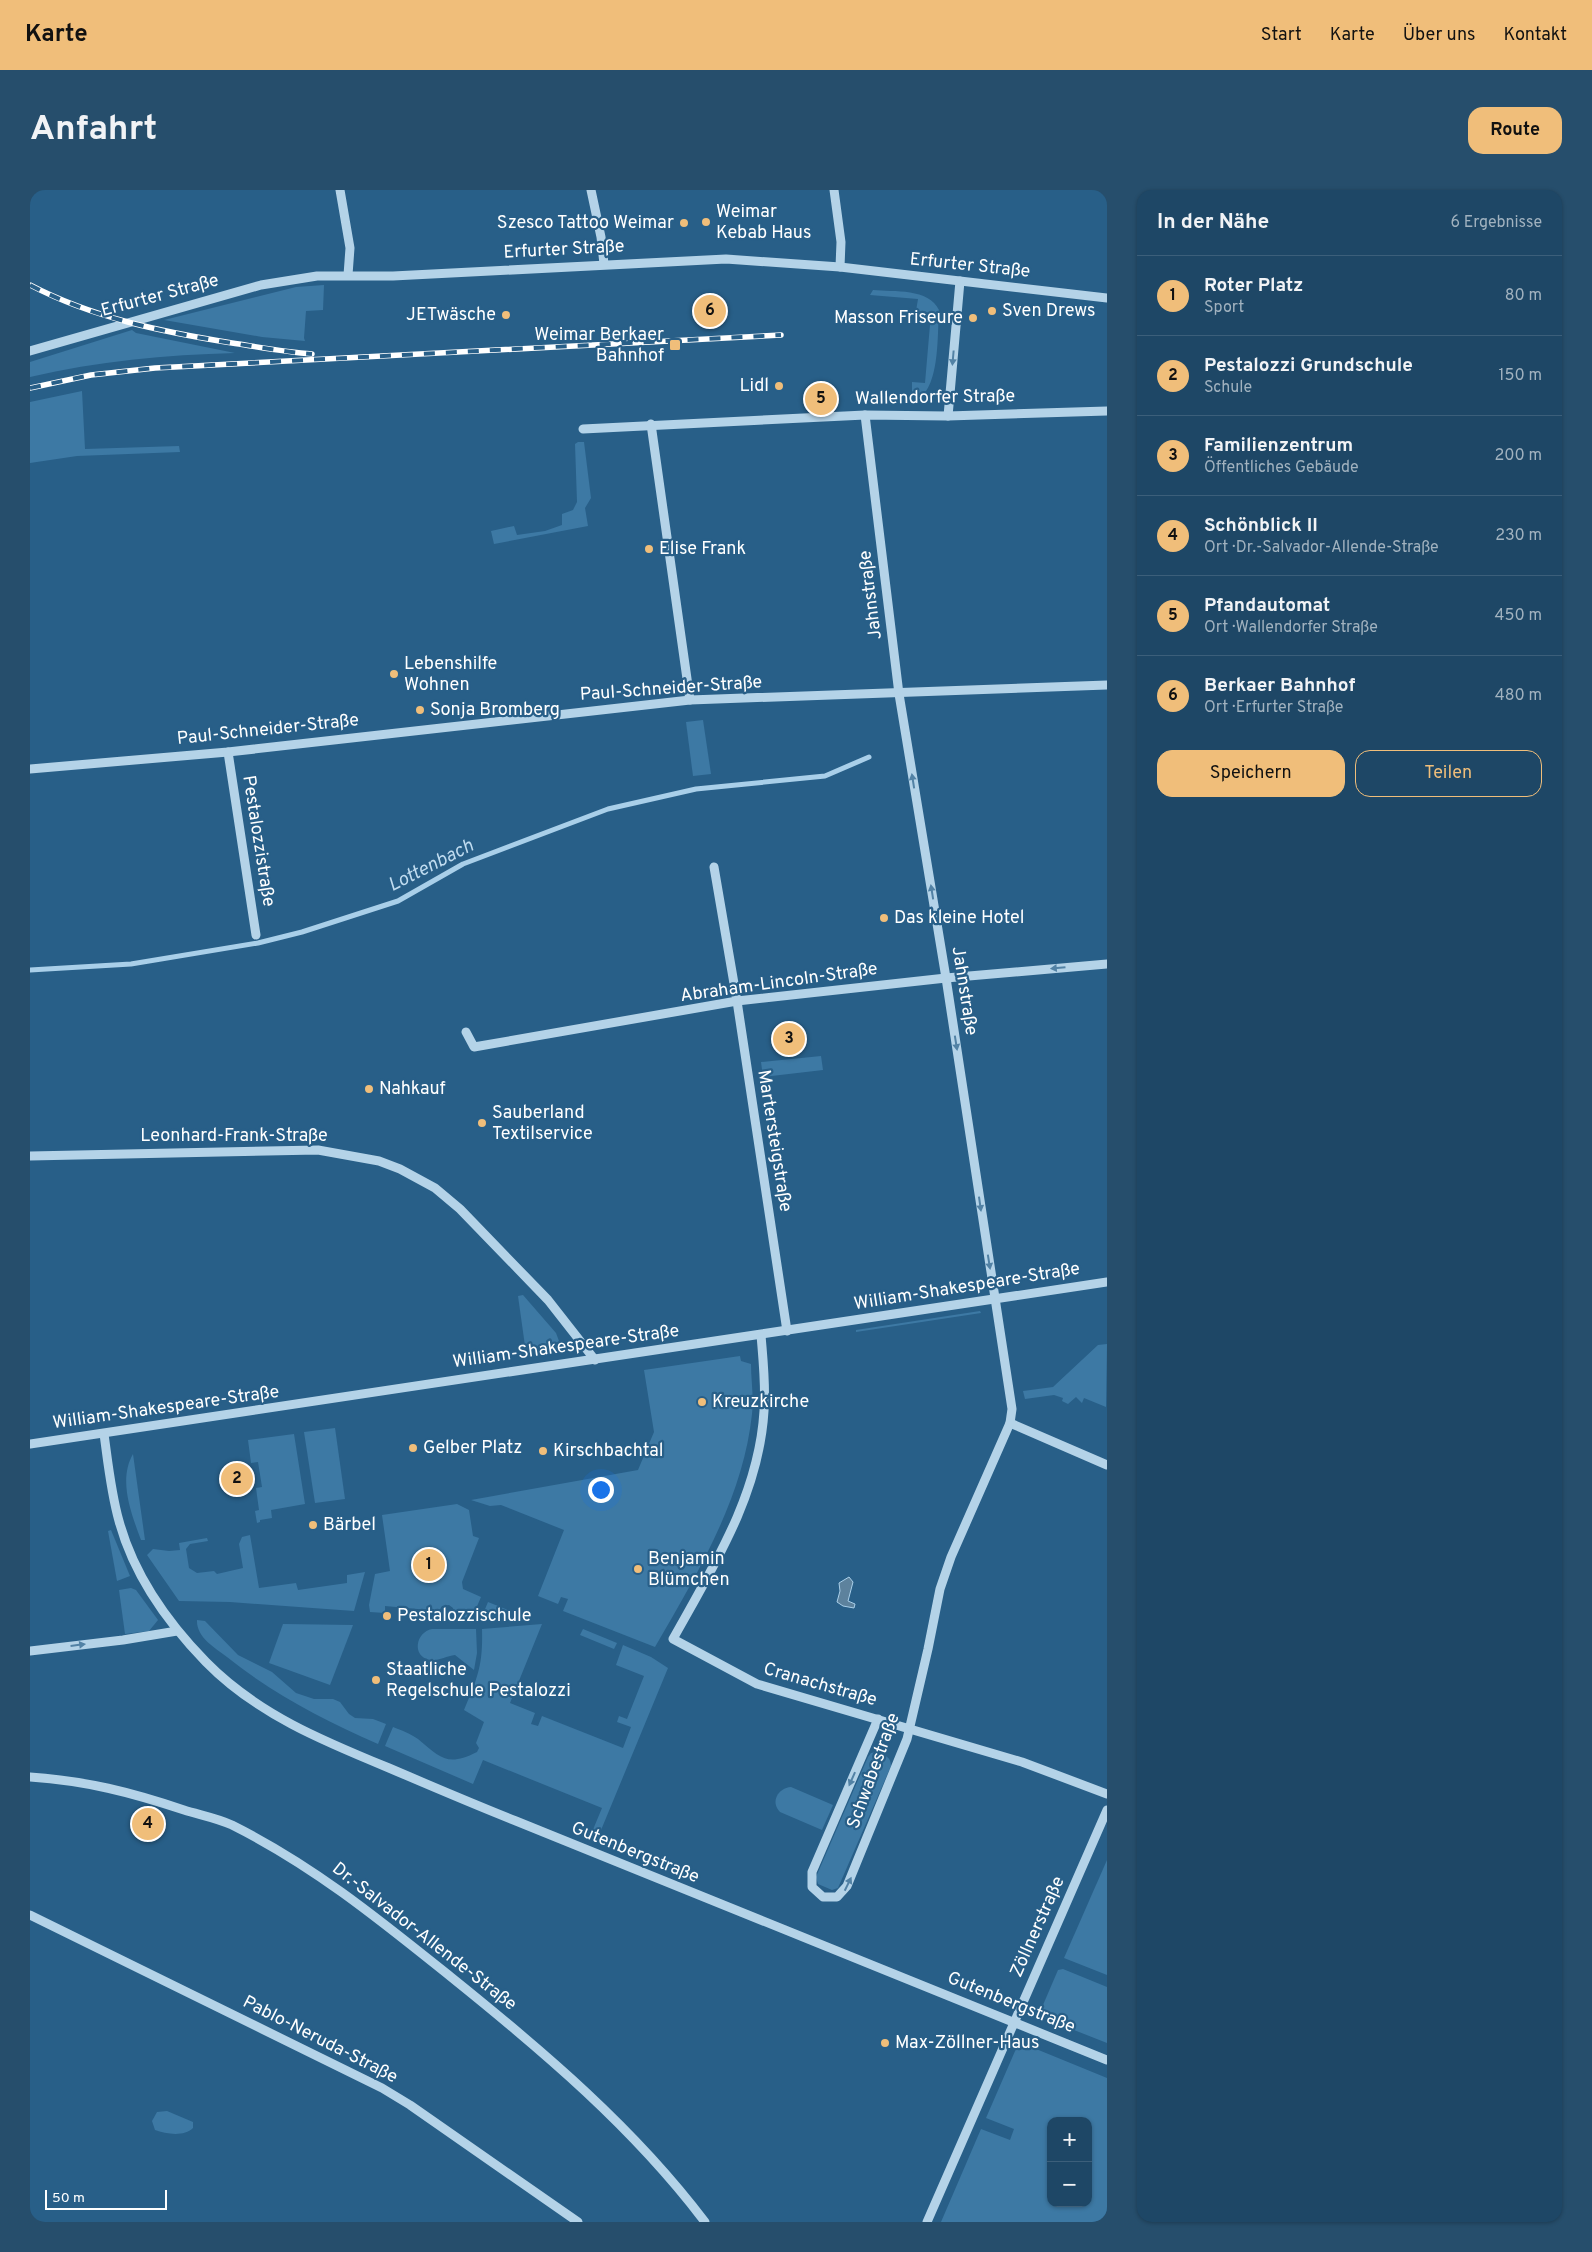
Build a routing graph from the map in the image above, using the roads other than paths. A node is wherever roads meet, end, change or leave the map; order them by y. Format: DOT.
graph roads {
  1 [pos="340,190"];
  2 [pos="591,190"];
  3 [pos="834,190"];
  4 [pos="604,264"];
  5 [pos="840,268"];
  6 [pos="348,275"];
  7 [pos="960,281"];
  8 [pos="1107,298"];
  9 [pos="30,350"];
  10 [pos="1107,411"];
  11 [pos="865,415"];
  12 [pos="948,416"];
  13 [pos="651,424"];
  14 [pos="583,429"];
  15 [pos="1107,685"];
  16 [pos="899,694"];
  17 [pos="690,700"];
  18 [pos="228,752"];
  19 [pos="30,770"];
  20 [pos="714,867"];
  21 [pos="256,935"];
  22 [pos="1107,964"];
  23 [pos="946,978"];
  24 [pos="737,1001"];
  25 [pos="466,1032"];
  26 [pos="30,1156"];
  27 [pos="1107,1282"];
  28 [pos="994,1300"];
  29 [pos="787,1331"];
  30 [pos="761,1335"];
  31 [pos="595,1360"];
  32 [pos="1010,1423"];
  33 [pos="104,1434"];
  34 [pos="30,1444"];
  35 [pos="1107,1465"];
  36 [pos="177,1631"];
  37 [pos="30,1651"];
  38 [pos="878,1719"];
  39 [pos="909,1727"];
  40 [pos="30,1777"];
  41 [pos="1107,1794"];
  42 [pos="1107,1810"];
  43 [pos="30,1915"];
  44 [pos="1015,2022"];
  45 [pos="1107,2060"];
  46 [pos="578,2222"];
  47 [pos="706,2222"];
  48 [pos="926,2222"];
  1 -- 6 [label="street"];
  2 -- 4 [label="street"];
  3 -- 5 [label="street"];
  4 -- 5 [label="street, Erfurter Straße"];
  4 -- 6 [label="street, Erfurter Straße"];
  5 -- 7 [label="street, Erfurter Straße"];
  6 -- 9 [label="street, Erfurter Straße"];
  7 -- 8 [label="street, Erfurter Straße"];
  7 -- 12 [label="street, one-way"];
  10 -- 12 [label="street, Wallendorfer Straße"];
  11 -- 12 [label="street, Wallendorfer Straße"];
  11 -- 13 [label="street, Wallendorfer Straße"];
  11 -- 16 [label="street, Jahnstraße"];
  13 -- 14 [label="street, Wallendorfer Straße"];
  13 -- 17 [label="street"];
  15 -- 16 [label="street, Paul-Schneider-Straße"];
  16 -- 17 [label="street, Paul-Schneider-Straße"];
  23 -- 16 [label="street, Jahnstraße, one-way"];
  17 -- 18 [label="street, Paul-Schneider-Straße"];
  18 -- 19 [label="street, Paul-Schneider-Straße"];
  18 -- 21 [label="street, Pestalozzistraße"];
  20 -- 24 [label="street, Martersteigstraße"];
  22 -- 23 [label="street, Abraham-Lincoln-Straße, one-way"];
  23 -- 24 [label="street, Abraham-Lincoln-Straße"];
  23 -- 28 [label="street, Jahnstraße, one-way"];
  24 -- 25 [label="street, Abraham-Lincoln-Straße"];
  24 -- 29 [label="street, Martersteigstraße"];
  26 -- 31 [label="street, Leonhard-Frank-Straße"];
  27 -- 28 [label="street, William-Shakespeare-Straße"];
  28 -- 29 [label="street, William-Shakespeare-Straße"];
  28 -- 32 [label="street, Jahnstraße"];
  29 -- 30 [label="street, William-Shakespeare-Straße"];
  30 -- 31 [label="street, William-Shakespeare-Straße"];
  30 -- 38 [label="street, Cranachstraße"];
  31 -- 33 [label="street, William-Shakespeare-Straße"];
  32 -- 35 [label="street"];
  32 -- 39 [label="street, Schwabestraße"];
  33 -- 34 [label="street, William-Shakespeare-Straße"];
  33 -- 36 [label="street, Gutenbergstraße"];
  37 -- 36 [label="street, one-way"];
  36 -- 44 [label="street, Gutenbergstraße"];
  38 -- 39 [label="street, Cranachstraße"];
  38 -- 39 [label="street, Schwabestraße, one-way"];
  39 -- 41 [label="street, Cranachstraße"];
  40 -- 47 [label="street, Dr.-Salvador-Allende-Straße"];
  42 -- 44 [label="street, Zöllnerstraße"];
  43 -- 46 [label="street, Pablo-Neruda-Straße"];
  44 -- 45 [label="street, Gutenbergstraße"];
  44 -- 48 [label="street, Zöllnerstraße"];
}
